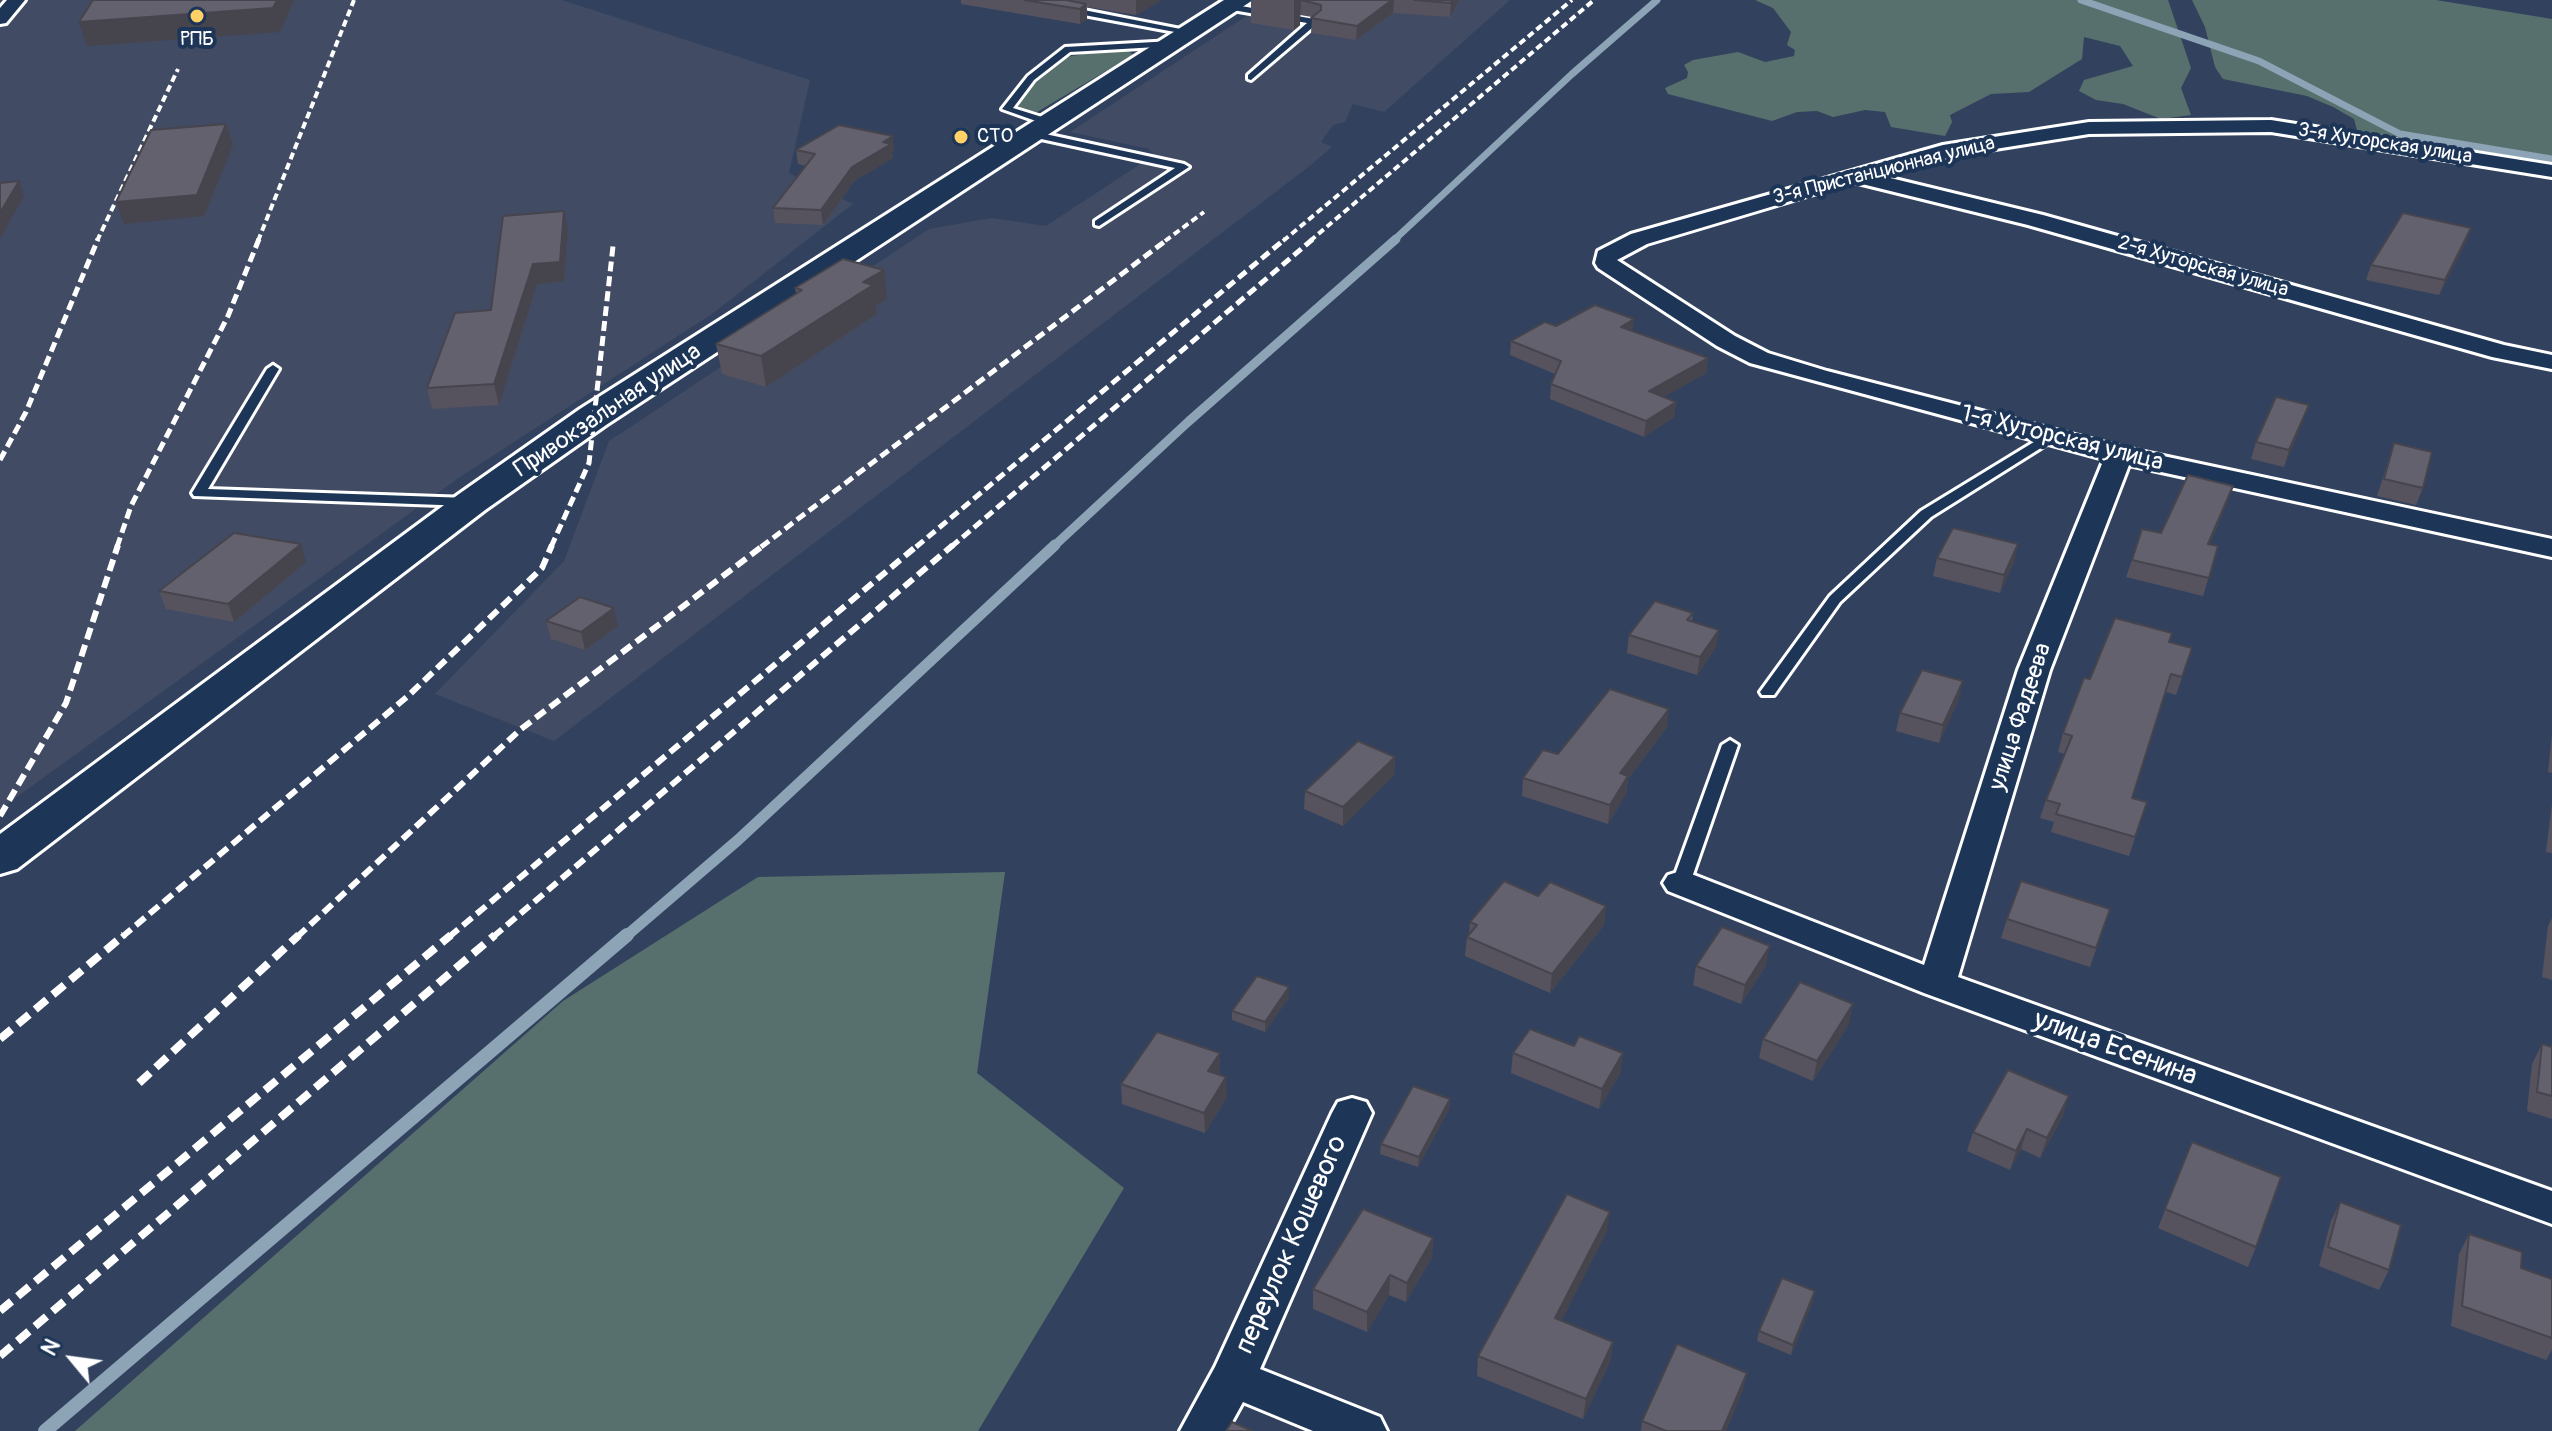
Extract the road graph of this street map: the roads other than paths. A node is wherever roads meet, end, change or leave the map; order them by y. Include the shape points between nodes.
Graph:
1 (16, 0) edge
2 (1053, 0) edge
3 (1235, 3) edge
4 (0, 19) edge
5 (1175, 31) junction
6 (1251, 77) dead end
7 (2217, 125) joint
8 (1045, 129) junction
9 (2552, 171) edge
10 (1852, 176) junction
11 (1099, 223) dead end
12 (1606, 256) joint
13 (2552, 362) edge
14 (273, 369) dead end
15 (2047, 438) junction
16 (2119, 455) junction
17 (472, 502) junction
18 (2552, 548) edge
19 (1768, 692) dead end
20 (1730, 745) dead end
21 (0, 858) edge
22 (1681, 883) joint
23 (1937, 984) junction
24 (1352, 1113) dead end
25 (2552, 1208) edge
26 (1233, 1378) junction
27 (1203, 1431) edge
28 (1364, 1431) edge

1 - 4 street
2 - 5 lane via 1044,5
3 - 5 street, Привокзальная улица
3 - 6 lane via 1314,22
5 - 8 street, Привокзальная улица
5 - 8 lane via 1068,49 1031,78 1007,109
7 - 9 street, 3-я Хуторская улица via 2271,126
7 - 10 street, 3-я Пристанционная улица via 2089,128 1943,151
8 - 11 lane via 1184,167
8 - 17 street, Привокзальная улица via 593,417
10 - 12 street, 3-я Пристанционная улица via 1687,223
10 - 13 street, 2-я Хуторская улица via 2035,220
12 - 15 street, 1-я Хуторская улица via 1614,270 1759,358
14 - 17 lane via 199,493
15 - 16 street, 1-я Хуторская улица
15 - 19 lane via 1926,514 1835,599
16 - 18 street, 1-я Хуторская улица
16 - 23 street, улица Фадеева via 2034,670
17 - 21 street, Привокзальная улица
20 - 22 lane
22 - 23 street, улица Есенина
23 - 25 street, улица Есенина
24 - 26 street, переулок Кошевого
26 - 27 street, переулок Кошевого
26 - 28 street

